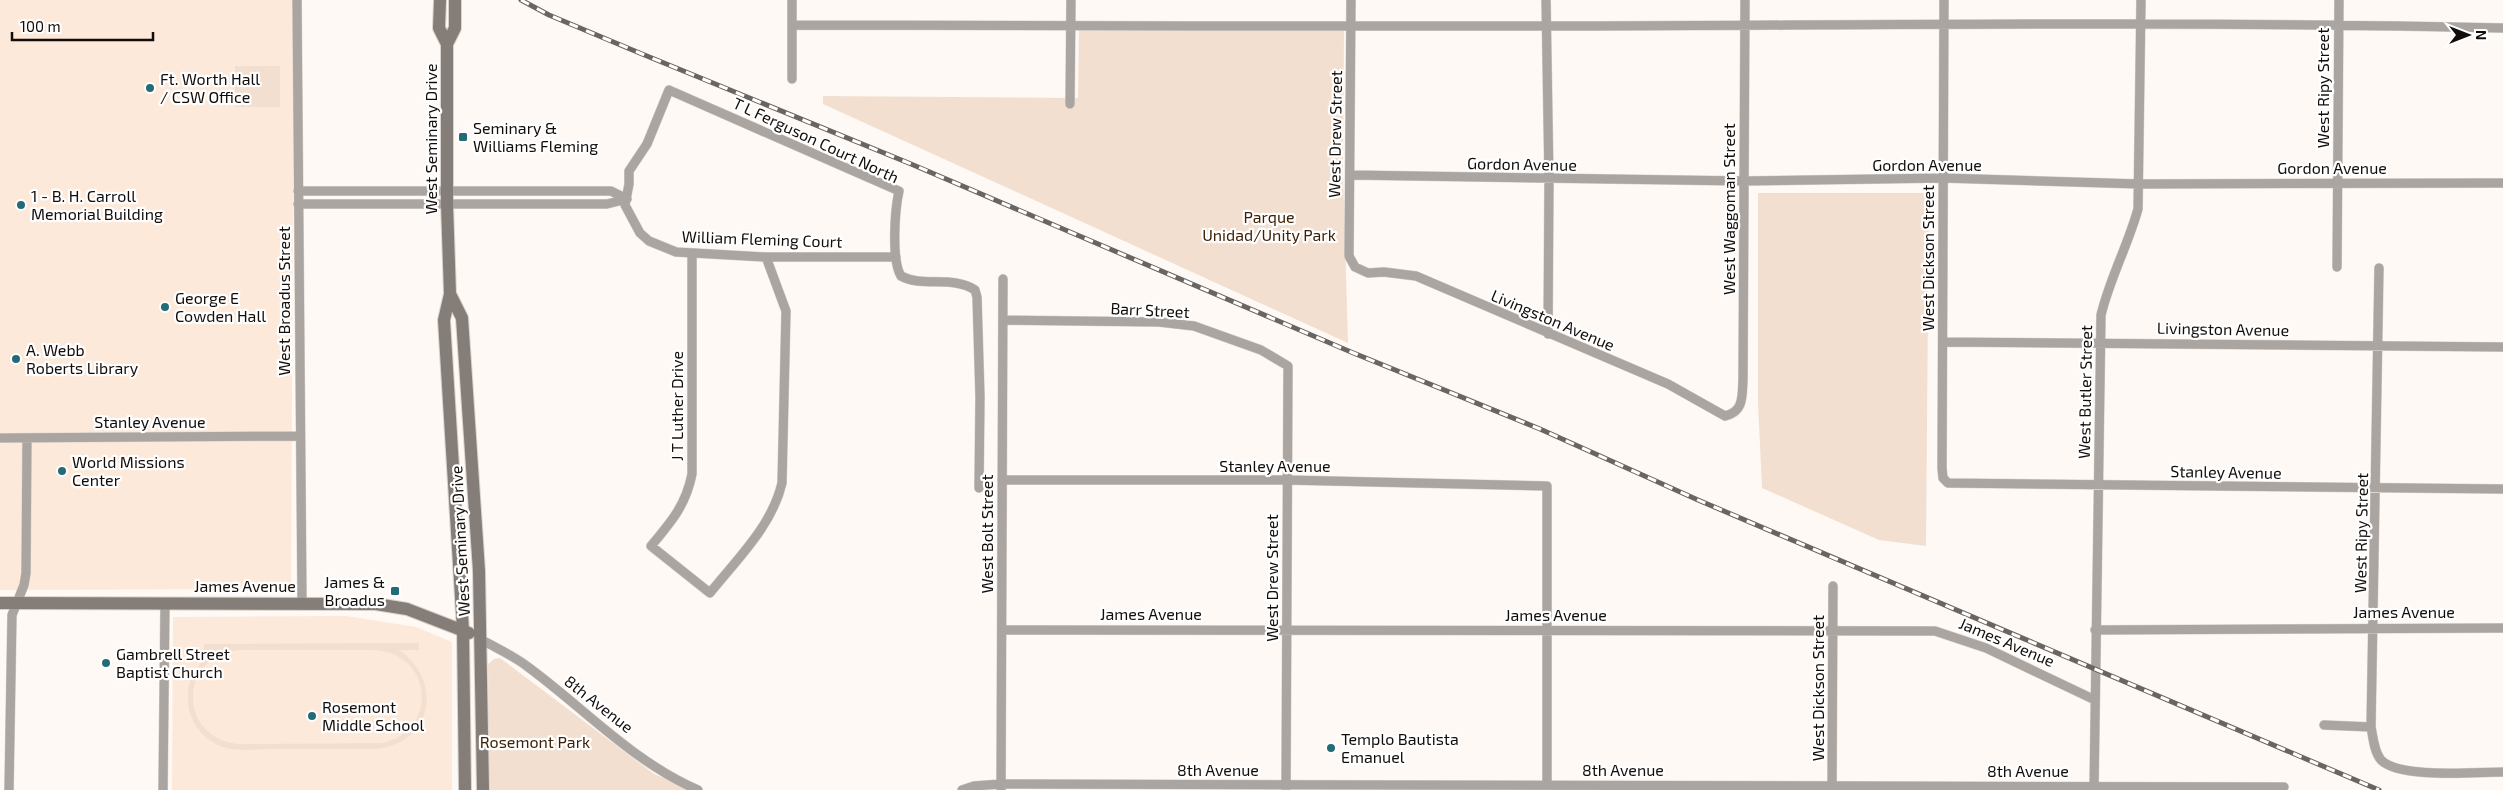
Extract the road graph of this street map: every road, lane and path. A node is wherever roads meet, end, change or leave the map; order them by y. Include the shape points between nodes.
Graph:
1 (297, 0) edge
2 (440, 0) edge
3 (455, 0) edge
4 (792, 0) edge
5 (1071, 0) edge
6 (1351, 0) edge
7 (1546, 0) edge
8 (1745, 0) edge
9 (1944, 0) edge
10 (2141, 0) edge
11 (2339, 0) edge
12 (1944, 23) junction
13 (2140, 24) junction
14 (2339, 24) junction
15 (792, 25) junction
16 (1071, 25) junction
17 (1351, 26) junction
18 (1546, 26) junction
19 (1745, 26) junction
20 (2503, 28) edge
21 (448, 44) junction
22 (792, 79) dead end
23 (1070, 104) dead end
24 (1351, 174) junction
25 (1943, 178) junction
26 (1549, 180) junction
27 (1744, 181) junction
28 (2338, 183) junction
29 (2503, 183) edge
30 (2139, 184) junction
31 (447, 190) junction
32 (513, 191) junction
33 (298, 192) junction
34 (627, 199) junction
35 (298, 204) junction
36 (447, 204) junction
37 (513, 204) junction
38 (692, 253) junction
39 (766, 257) junction
40 (896, 257) junction
41 (1355, 267) joint
42 (2337, 267) dead end
43 (2380, 268) dead end
44 (1003, 279) dead end
45 (450, 294) junction
46 (1003, 320) junction
47 (1548, 334) junction
48 (1942, 342) junction
49 (2099, 343) junction
50 (2378, 346) junction
51 (2503, 347) edge
52 (1288, 366) joint
53 (1733, 414) joint
54 (300, 436) junction
55 (0, 438) edge
56 (26, 438) junction
57 (1002, 480) junction
58 (1287, 480) junction
59 (1948, 483) joint
60 (2100, 486) junction
61 (979, 488) dead end
62 (2376, 488) junction
63 (2503, 489) edge
64 (1833, 586) dead end
65 (302, 602) junction
66 (0, 603) edge
67 (17, 603) junction
68 (165, 603) junction
69 (2374, 628) junction
70 (2503, 628) edge
71 (463, 630) junction
72 (1002, 630) junction
73 (1833, 630) junction
74 (2096, 630) junction
75 (1286, 631) junction
76 (1547, 631) junction
77 (482, 640) junction
78 (2095, 700) junction
79 (2324, 725) dead end
80 (2371, 727) junction
81 (2503, 772) edge
82 (1001, 787) edge
83 (1286, 787) edge
84 (2284, 787) dead end
85 (1548, 788) edge
86 (1832, 788) edge
87 (2094, 788) edge
88 (10, 790) edge
89 (163, 790) edge
90 (465, 790) edge
91 (483, 790) edge
92 (698, 790) edge
93 (962, 790) edge

1 - 33 street, West Broadus Street
2 - 21 main road, West Seminary Drive via 440,28
3 - 21 main road, West Seminary Drive via 455,28
4 - 15 street
5 - 16 street
6 - 17 street, West Drew Street
7 - 18 street
8 - 19 street, West Waggoman Street
9 - 12 street, West Dickson Street
10 - 13 street, West Butler Street
11 - 14 street, West Ripy Street
12 - 13 street
12 - 19 street
12 - 25 street, West Dickson Street
13 - 14 street
13 - 30 street, West Butler Street
14 - 20 street
14 - 28 street, West Ripy Street
15 - 16 street
15 - 22 street
16 - 17 street
16 - 23 street
17 - 18 street
17 - 24 street, West Drew Street
18 - 19 street
18 - 26 street
19 - 27 street, West Waggoman Street
21 - 31 main road, West Seminary Drive
24 - 26 street, Gordon Avenue
24 - 41 street, West Drew Street via 1348,242 1349,256
25 - 27 street, Gordon Avenue
25 - 30 street, Gordon Avenue
25 - 48 street, West Dickson Street
26 - 27 street, Gordon Avenue
26 - 47 street
27 - 53 street, West Waggoman Street via 1743,380 1741,406
28 - 29 street, Gordon Avenue
28 - 30 street, Gordon Avenue
28 - 42 street, West Ripy Street
30 - 49 street, West Butler Street via 2138,209 2132,233 2106,294
31 - 32 street
31 - 33 street
31 - 36 main road, West Seminary Drive
32 - 34 street via 611,192
32 - 37 street
33 - 35 street, West Broadus Street
34 - 37 street via 607,204
34 - 38 street, William Fleming Court via 625,205 632,220 649,241 676,252
34 - 40 street, T L Ferguson Court North via 629,171 647,144 669,90 899,191
35 - 36 street
35 - 54 street, West Broadus Street
36 - 37 street
36 - 45 main road, West Seminary Drive
38 - 39 street, William Fleming Court
38 - 39 street, J T Luther Drive via 692,474 681,509 651,546 710,593 769,517 782,483 786,311
39 - 40 street, William Fleming Court
40 - 61 street, T L Ferguson Court North via 898,271 908,280 959,282 975,290 980,378
41 - 47 street, Livingston Avenue via 1368,273 1416,276
43 - 50 street, West Ripy Street
44 - 46 street, West Bolt Street
45 - 71 main road, West Seminary Drive via 444,320
45 - 77 main road, West Seminary Drive via 462,318
46 - 52 street, Barr Street via 1159,322 1194,326 1260,350
46 - 57 street, West Bolt Street
47 - 53 street, Livingston Avenue via 1676,388 1725,416
48 - 49 street, Livingston Avenue
48 - 59 street, West Dickson Street via 1942,468 1943,478
49 - 50 street, Livingston Avenue
49 - 60 street, West Butler Street
50 - 51 street, Livingston Avenue
50 - 62 street, West Ripy Street
52 - 58 street, West Drew Street
54 - 56 street, Stanley Avenue
54 - 65 street, West Broadus Street
55 - 56 street, Stanley Avenue
56 - 67 street via 26,574
57 - 58 street, Stanley Avenue
57 - 72 street, West Bolt Street
58 - 75 street, West Drew Street
58 - 76 street, Stanley Avenue via 1547,486
59 - 60 street, Stanley Avenue
60 - 62 street, Stanley Avenue
60 - 74 street, West Butler Street
62 - 63 street, Stanley Avenue
62 - 69 street, West Ripy Street
64 - 73 street, West Dickson Street
65 - 68 main road, James Avenue
65 - 71 main road, James Avenue via 376,604 399,608
66 - 67 main road, James Avenue
67 - 68 main road, James Avenue
67 - 88 street via 12,615 10,643
68 - 89 street
69 - 70 street, James Avenue
69 - 74 street, James Avenue
69 - 80 street, West Ripy Street
71 - 77 main road, James Avenue
71 - 90 main road, West Seminary Drive
72 - 75 street, James Avenue
72 - 82 street, West Bolt Street
73 - 76 street, James Avenue
73 - 78 street, James Avenue via 1935,632 1959,637
73 - 86 street, West Dickson Street
74 - 78 street, West Butler Street
75 - 76 street, James Avenue
75 - 83 street, West Drew Street
76 - 85 street
77 - 91 main road, West Seminary Drive
77 - 92 street, 8th Avenue via 528,667 651,764
78 - 87 street, West Butler Street
79 - 80 street
80 - 81 street, West Ripy Street via 2380,758 2392,768 2413,772
82 - 83 street, 8th Avenue
82 - 93 street, 8th Avenue via 974,786
83 - 85 street, 8th Avenue
84 - 87 street, 8th Avenue
85 - 86 street, 8th Avenue
86 - 87 street, 8th Avenue

